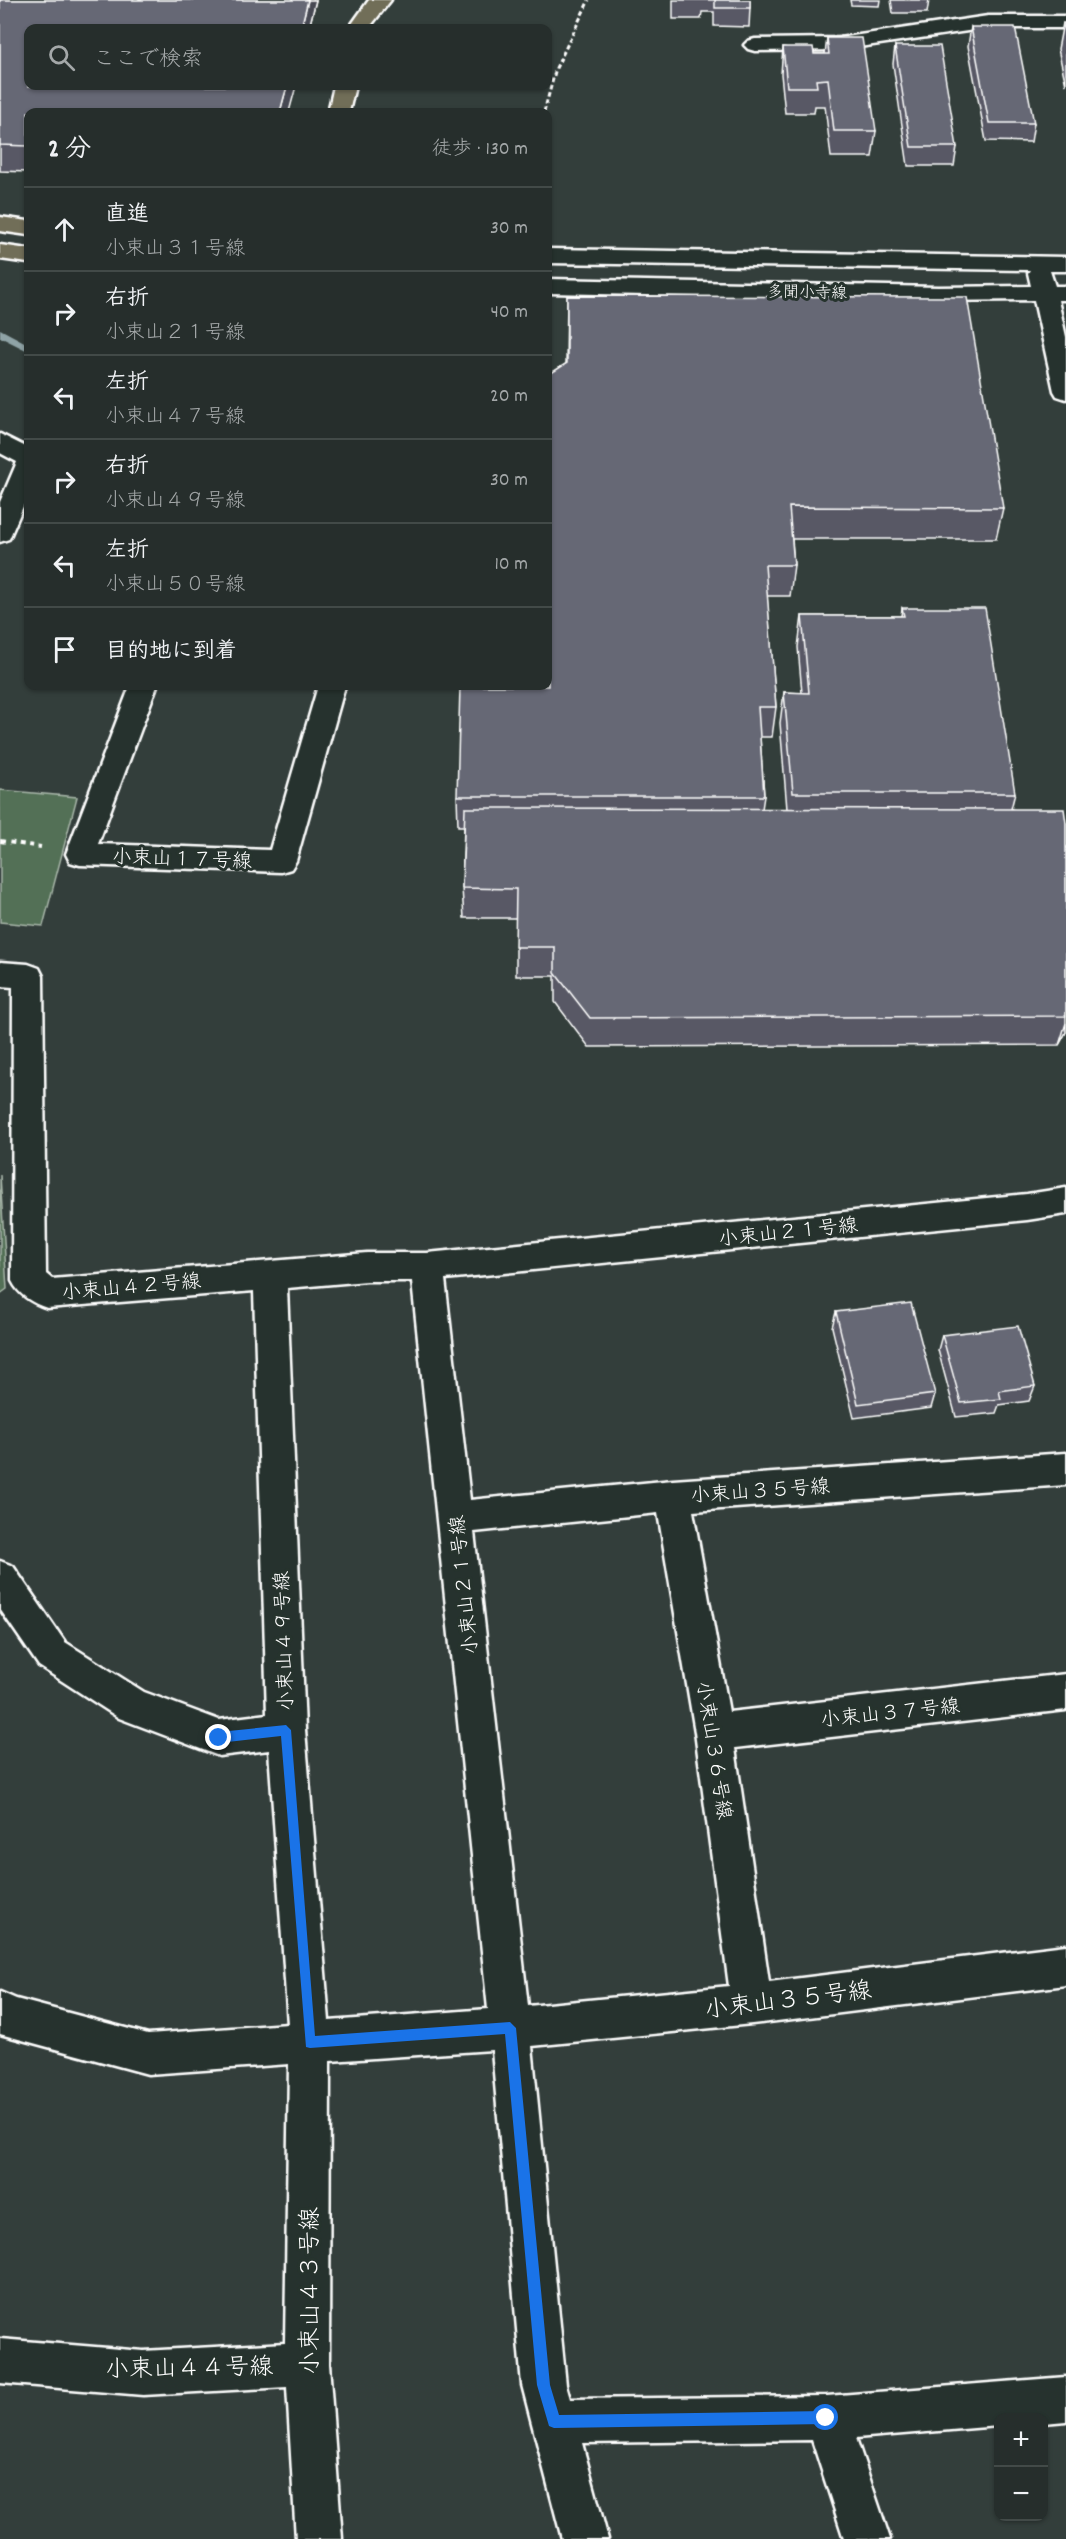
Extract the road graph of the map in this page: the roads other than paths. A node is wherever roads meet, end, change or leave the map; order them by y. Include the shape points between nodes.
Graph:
1 (381, 0) edge
2 (1066, 22) edge
3 (362, 24) edge
4 (755, 45) dead end
5 (343, 90) edge
6 (340, 108) edge
7 (0, 224) edge
8 (24, 227) edge
9 (0, 252) edge
10 (24, 255) edge
11 (552, 256) edge
12 (1039, 264) junction
13 (1066, 264) edge
14 (552, 286) edge
15 (1054, 294) edge
16 (1066, 391) edge
17 (0, 442) edge
18 (24, 456) edge
19 (24, 475) edge
20 (0, 533) edge
21 (142, 690) edge
22 (331, 690) edge
23 (0, 975) edge
24 (1066, 1201) edge
25 (426, 1267) junction
26 (270, 1275) junction
27 (1066, 1469) edge
28 (673, 1496) junction
29 (455, 1518) junction
30 (0, 1578) edge
31 (1066, 1692) edge
32 (286, 1730) junction
33 (714, 1732) junction
34 (1066, 1965) edge
35 (752, 2004) junction
36 (0, 2012) edge
37 (510, 2028) junction
38 (310, 2042) junction
39 (0, 2361) edge
40 (307, 2364) junction
41 (1066, 2399) edge
42 (826, 2418) junction
43 (554, 2421) junction
44 (319, 2539) edge
45 (585, 2539) edge
46 (867, 2539) edge

1 - 3 main road
2 - 4 street via 988,22 839,44
5 - 6 main road
7 - 8 main road
9 - 10 main road
11 - 12 street, 多聞小寺線
12 - 13 street, 多聞小寺線
12 - 15 street
14 - 15 street, 多聞小寺線
15 - 16 street
17 - 18 street
19 - 20 street
21 - 22 street, 小束山１７号線 via 80,854 281,861
23 - 26 street, 小束山４２号線 via 28,976 29,1281 47,1294
24 - 25 street, 小束山２１号線
25 - 26 street, 小束山４２号線 via 367,1267
25 - 29 street, 小束山２１号線
26 - 32 street, 小束山４９号線
27 - 28 street, 小束山３５号線
28 - 29 street, 小束山３５号線
28 - 33 street, 小束山３６号線
29 - 37 street, 小束山２１号線
30 - 32 street via 52,1654 132,1705 219,1738
31 - 33 street, 小束山３７号線
32 - 38 street, 小束山４９号線
33 - 35 street, 小束山３６号線
34 - 35 street, 小束山３５号線
35 - 37 street, 小束山３５号線
36 - 38 street, 小束山３５号線 via 148,2054
37 - 38 street, 小束山３５号線
37 - 43 street, 小束山２１号線 via 544,2385
38 - 40 street, 小束山４３号線
39 - 40 street, 小束山４４号線 via 143,2373
40 - 44 street, 小束山４３号線
41 - 42 street
42 - 43 street
42 - 46 street
43 - 45 street, 小束山２１号線

